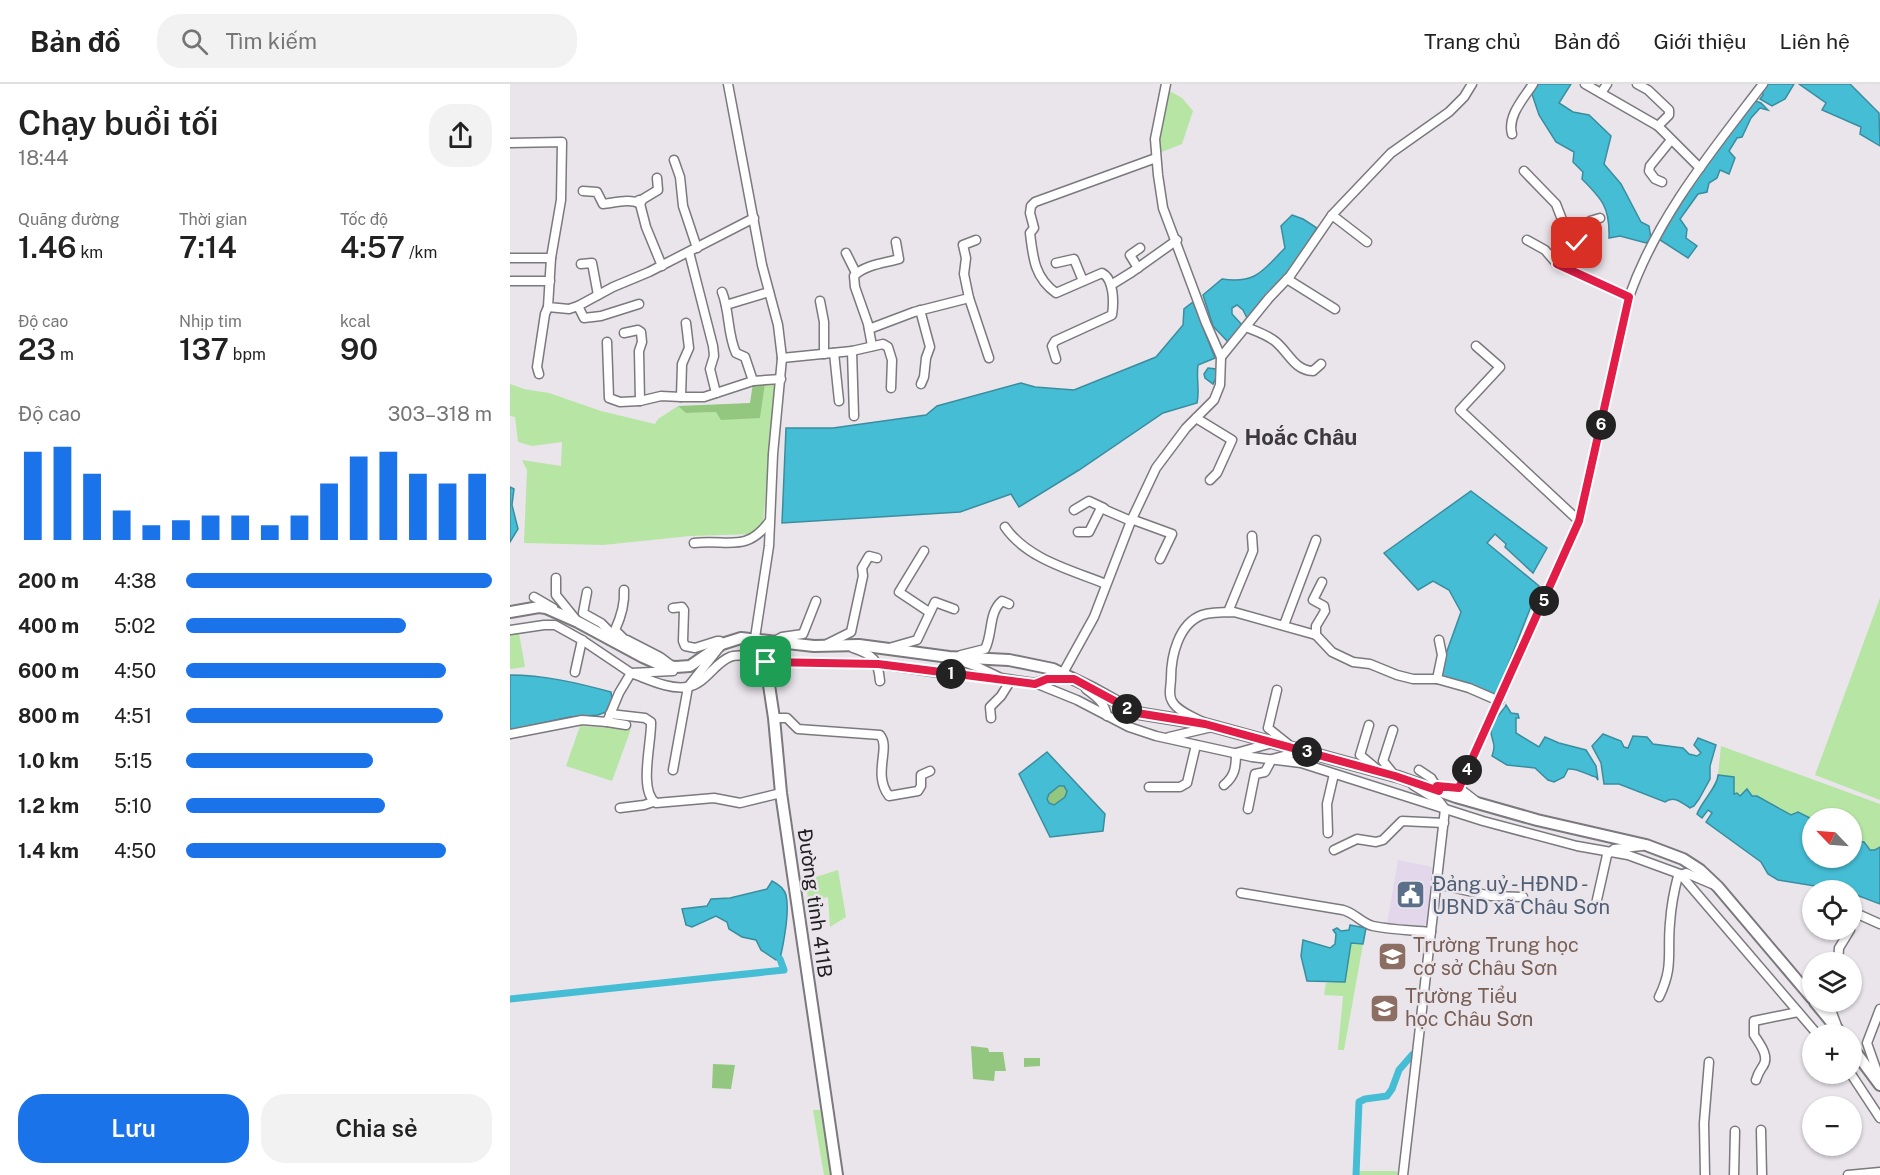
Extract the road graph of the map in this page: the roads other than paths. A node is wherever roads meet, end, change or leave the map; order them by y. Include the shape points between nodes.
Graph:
1 (728, 84) edge
2 (1166, 84) edge
3 (1472, 84) edge
4 (1533, 84) edge
5 (1585, 84) edge
6 (1607, 84) edge
7 (1637, 84) edge
8 (1763, 84) edge
9 (1601, 93) junction
10 (1658, 126) junction
11 (1512, 134) dead end
12 (1671, 140) junction
13 (510, 143) edge
14 (1156, 158) junction
15 (674, 160) dead end
16 (1700, 168) junction
17 (1524, 171) dead end
18 (657, 178) dead end
19 (1662, 182) dead end
20 (583, 191) dead end
21 (639, 202) junction
22 (1332, 215) junction
23 (1600, 218) dead end
24 (754, 219) junction
25 (976, 240) dead end
26 (1177, 240) junction
27 (1527, 240) dead end
28 (897, 242) dead end
29 (1367, 242) dead end
30 (1572, 243) junction
31 (1140, 248) dead end
32 (693, 250) junction
33 (846, 254) dead end
34 (510, 258) edge
35 (551, 258) junction
36 (1056, 262) dead end
37 (581, 264) dead end
38 (1557, 264) junction
39 (662, 266) junction
40 (1138, 268) junction
41 (856, 273) junction
42 (1287, 279) junction
43 (511, 281) edge
44 (550, 281) junction
45 (1083, 281) junction
46 (1111, 285) junction
47 (722, 292) dead end
48 (769, 292) junction
49 (598, 295) junction
50 (1629, 297) junction
51 (969, 298) junction
52 (820, 301) dead end
53 (639, 304) dead end
54 (726, 304) junction
55 (578, 306) junction
56 (548, 307) junction
57 (1335, 309) dead end
58 (920, 310) junction
59 (686, 323) dead end
60 (1246, 327) junction
61 (869, 329) junction
62 (624, 333) dead end
63 (606, 342) dead end
64 (872, 345) junction
65 (1476, 346) dead end
66 (852, 351) junction
67 (834, 353) junction
68 (824, 354) junction
69 (1221, 357) junction
70 (782, 358) junction
71 (989, 358) dead end
72 (1056, 359) dead end
73 (1320, 364) dead end
74 (539, 374) dead end
75 (781, 379) junction
76 (753, 381) junction
77 (921, 384) dead end
78 (891, 388) dead end
79 (716, 393) junction
80 (681, 397) junction
81 (640, 401) junction
82 (839, 401) dead end
83 (854, 416) dead end
84 (1196, 418) junction
85 (1210, 480) dead end
86 (1104, 508) junction
87 (1074, 510) dead end
88 (770, 520) junction
89 (1131, 520) junction
90 (1579, 521) junction
91 (1005, 527) dead end
92 (1078, 532) dead end
93 (1252, 536) dead end
94 (1316, 540) dead end
95 (694, 543) dead end
96 (924, 551) dead end
97 (877, 558) dead end
98 (1160, 559) dead end
99 (556, 578) dead end
100 (1322, 582) dead end
101 (1106, 584) junction
102 (624, 590) dead end
103 (587, 592) dead end
104 (546, 596) dead end
105 (534, 597) dead end
106 (816, 601) dead end
107 (1009, 604) dead end
108 (673, 608) dead end
109 (575, 609) dead end
110 (954, 609) dead end
111 (510, 612) edge
112 (929, 612) junction
113 (1228, 612) junction
114 (561, 614) junction
115 (578, 622) junction
116 (1284, 625) junction
117 (590, 628) junction
118 (510, 630) edge
119 (1316, 635) junction
120 (755, 638) junction
121 (582, 640) junction
122 (1439, 640) dead end
123 (622, 642) junction
124 (773, 642) junction
125 (722, 644) junction
126 (844, 645) junction
127 (824, 646) junction
128 (886, 649) junction
129 (754, 657) dead end
130 (949, 657) junction
131 (766, 662) junction
132 (878, 664) junction
133 (672, 667) junction
134 (685, 667) junction
135 (575, 672) dead end
136 (631, 673) junction
137 (1063, 673) junction
138 (1001, 678) junction
139 (1437, 679) junction
140 (1011, 680) junction
141 (880, 681) dead end
142 (1077, 681) junction
143 (1035, 684) junction
144 (687, 687) junction
145 (1276, 690) dead end
146 (1499, 700) junction
147 (1107, 716) junction
148 (608, 718) junction
149 (774, 718) junction
150 (990, 718) dead end
151 (1209, 725) junction
152 (1369, 725) dead end
153 (626, 726) dead end
154 (1393, 730) dead end
155 (510, 734) edge
156 (1166, 738) junction
157 (1272, 743) junction
158 (1196, 744) junction
159 (1299, 750) junction
160 (1236, 753) junction
161 (1272, 759) junction
162 (673, 770) dead end
163 (1419, 770) dead end
164 (930, 771) dead end
165 (1380, 772) junction
166 (1334, 774) junction
167 (1397, 777) junction
168 (1224, 785) dead end
169 (1149, 787) dead end
170 (1459, 788) junction
171 (1438, 789) junction
172 (781, 793) junction
173 (653, 802) junction
174 (1478, 803) junction
175 (620, 808) dead end
176 (1248, 809) dead end
177 (1445, 809) junction
178 (1444, 823) junction
179 (1328, 833) dead end
180 (1646, 845) junction
181 (1334, 850) dead end
182 (1610, 852) junction
183 (1680, 874) junction
184 (1437, 884) junction
185 (1718, 887) junction
186 (1241, 893) dead end
187 (1523, 897) dead end
188 (1596, 904) dead end
189 (1862, 915) edge
190 (1880, 924) edge
191 (1431, 932) junction
192 (1802, 986) edge
193 (1659, 997) dead end
194 (1880, 1009) edge
195 (1798, 1012) junction
196 (1823, 1012) edge
197 (1808, 1024) edge
198 (1833, 1024) edge
199 (1862, 1060) edge
200 (1709, 1062) dead end
201 (1756, 1080) dead end
202 (1880, 1083) edge
203 (1858, 1084) edge
204 (1880, 1118) edge
205 (1761, 1130) dead end
206 (1735, 1131) dead end
207 (1877, 1173) edge
208 (837, 1175) edge
209 (1403, 1175) edge
210 (1705, 1175) edge
211 (1734, 1175) edge
212 (1762, 1175) edge
213 (1848, 1175) edge

1 - 24 street
2 - 14 street via 1155,139
3 - 22 street via 1449,112 1390,153
4 - 11 street via 1512,117
5 - 9 street
6 - 9 street
7 - 10 street via 1670,110
8 - 16 street
9 - 10 street
10 - 12 street
12 - 16 street
12 - 19 street via 1650,166 1649,171
13 - 35 street via 562,142 561,200
14 - 26 street via 1163,208
14 - 45 street via 1031,206 1032,245 1041,279 1054,293
15 - 32 street
16 - 50 street via 1652,241
17 - 30 street via 1556,204
18 - 21 street via 658,190
20 - 21 street via 597,192 603,204
21 - 39 street
22 - 29 street
22 - 42 street
23 - 30 street via 1590,221 1586,235
24 - 32 street
24 - 48 street
25 - 51 street via 962,247
26 - 40 street
26 - 69 street
27 - 38 street via 1545,250
28 - 41 street via 899,259
30 - 38 street
31 - 40 street via 1130,255
32 - 39 street
32 - 79 street via 713,346 710,369
33 - 41 street
34 - 35 street
35 - 44 street
36 - 45 street via 1074,259
37 - 49 street via 592,263
38 - 50 street
39 - 49 street
40 - 46 street
41 - 61 street via 853,280
42 - 57 street
42 - 60 street
43 - 44 street
44 - 56 street
45 - 46 street via 1103,273
46 - 72 street via 1112,315 1055,341 1052,346
47 - 54 street
48 - 54 street
48 - 70 street
49 - 55 street
50 - 90 street
51 - 58 street
51 - 71 street
52 - 68 street
53 - 55 street via 584,318
54 - 76 street via 732,342 736,353 745,357
55 - 56 street
56 - 74 street
58 - 61 street
58 - 77 street via 930,347
59 - 80 street via 689,348 682,364
60 - 69 street
60 - 73 street via 1271,338 1305,370 1313,371
61 - 64 street
62 - 81 street via 641,332
63 - 81 street via 609,399
64 - 66 street
64 - 78 street via 889,348
65 - 90 street via 1500,367 1460,410
66 - 67 street
66 - 83 street
67 - 68 street
67 - 82 street
68 - 70 street
69 - 84 street via 1220,385 1214,400
70 - 75 street
75 - 76 street
75 - 88 street
76 - 79 street
79 - 80 street via 700,398
80 - 81 street
84 - 85 street via 1233,440
84 - 89 street via 1161,461
86 - 87 street via 1089,501
86 - 89 street
86 - 92 street via 1099,510 1089,532
88 - 95 street via 749,541
88 - 120 street
89 - 98 street via 1172,534
89 - 101 street
90 - 146 street
91 - 101 street via 1026,549
93 - 113 street via 1253,551
94 - 116 street
96 - 112 street via 899,592
97 - 127 street via 869,556 863,565 851,632
99 - 115 street via 556,595
100 - 119 street via 1314,600 1325,611 1316,626
101 - 137 street via 1094,617
102 - 123 street via 625,600 615,630
103 - 123 street via 583,613 601,622
104 - 114 street
105 - 114 street
106 - 124 street via 803,634
107 - 130 street via 998,604 985,649
108 - 125 street via 684,610 685,646 694,648 717,641
109 - 117 street
110 - 112 street via 935,602
111 - 114 main road via 539,607
112 - 128 street via 917,640
113 - 116 street
113 - 151 street via 1203,615 1188,625 1171,660 1174,705
114 - 115 main road
115 - 117 main road
116 - 119 street
117 - 123 main road
118 - 121 street via 552,624
119 - 139 street via 1332,652 1353,662 1413,679
120 - 124 main road
120 - 125 main road
120 - 131 main road, Đường tỉnh 411B via 762,645
121 - 135 street
121 - 136 street
122 - 139 street via 1442,655
123 - 133 main road via 640,656
123 - 133 street via 642,646
124 - 127 main road
125 - 134 main road
125 - 144 street
126 - 127 main road
126 - 128 main road
126 - 132 street via 866,652
128 - 130 main road
129 - 144 street via 727,658 706,677
130 - 137 main road via 1026,662
130 - 138 street
131 - 132 street
131 - 149 main road, Đường tỉnh 411B
132 - 138 street
132 - 141 street
133 - 134 main road
134 - 136 street
136 - 144 street via 666,685
136 - 148 street
137 - 142 main road
138 - 140 street
139 - 146 street
140 - 143 street
140 - 150 street via 990,707
142 - 143 street via 1047,679
142 - 147 street via 1100,700
142 - 151 main road via 1137,713
143 - 147 street
144 - 162 street
145 - 159 street via 1268,728
146 - 170 street
147 - 156 street
148 - 153 street
148 - 155 street
148 - 173 street via 645,718 651,723 647,777
149 - 164 street via 787,718 798,729 880,735 884,744 880,776 889,796 918,791 921,775
149 - 172 main road, Đường tỉnh 411B
151 - 156 street
151 - 157 main road
152 - 165 street via 1360,755
154 - 167 street via 1383,761
156 - 158 street
157 - 159 main road
157 - 160 street
158 - 160 street
158 - 169 street via 1187,783 1180,787
159 - 161 street
159 - 165 main road
160 - 161 street
160 - 168 street via 1235,772
161 - 166 street
161 - 176 street via 1265,772 1254,775
163 - 171 street
165 - 167 main road
166 - 177 street
166 - 179 street via 1326,804
167 - 171 main road
167 - 177 street via 1439,801
170 - 171 street
170 - 174 street
171 - 174 main road
172 - 173 street via 740,803 714,798
172 - 208 main road, Đường tỉnh 411B
173 - 175 street
174 - 180 main road
177 - 178 street
177 - 182 street via 1531,835
178 - 181 street via 1402,821 1383,840 1357,839
178 - 184 street
180 - 182 street
180 - 185 main road via 1683,859
182 - 183 street
182 - 188 street
183 - 185 street
183 - 193 street via 1670,924 1668,976
183 - 195 street
184 - 187 street via 1491,896
184 - 191 street
185 - 192 main road
186 - 191 street via 1343,910 1374,926
189 - 190 street
191 - 209 street
194 - 202 street via 1867,1043
195 - 197 street
195 - 201 street via 1754,1021 1754,1035 1762,1044 1765,1059
196 - 198 main road
199 - 202 main road
200 - 210 street
203 - 204 street
205 - 212 street
206 - 211 street
207 - 213 street

